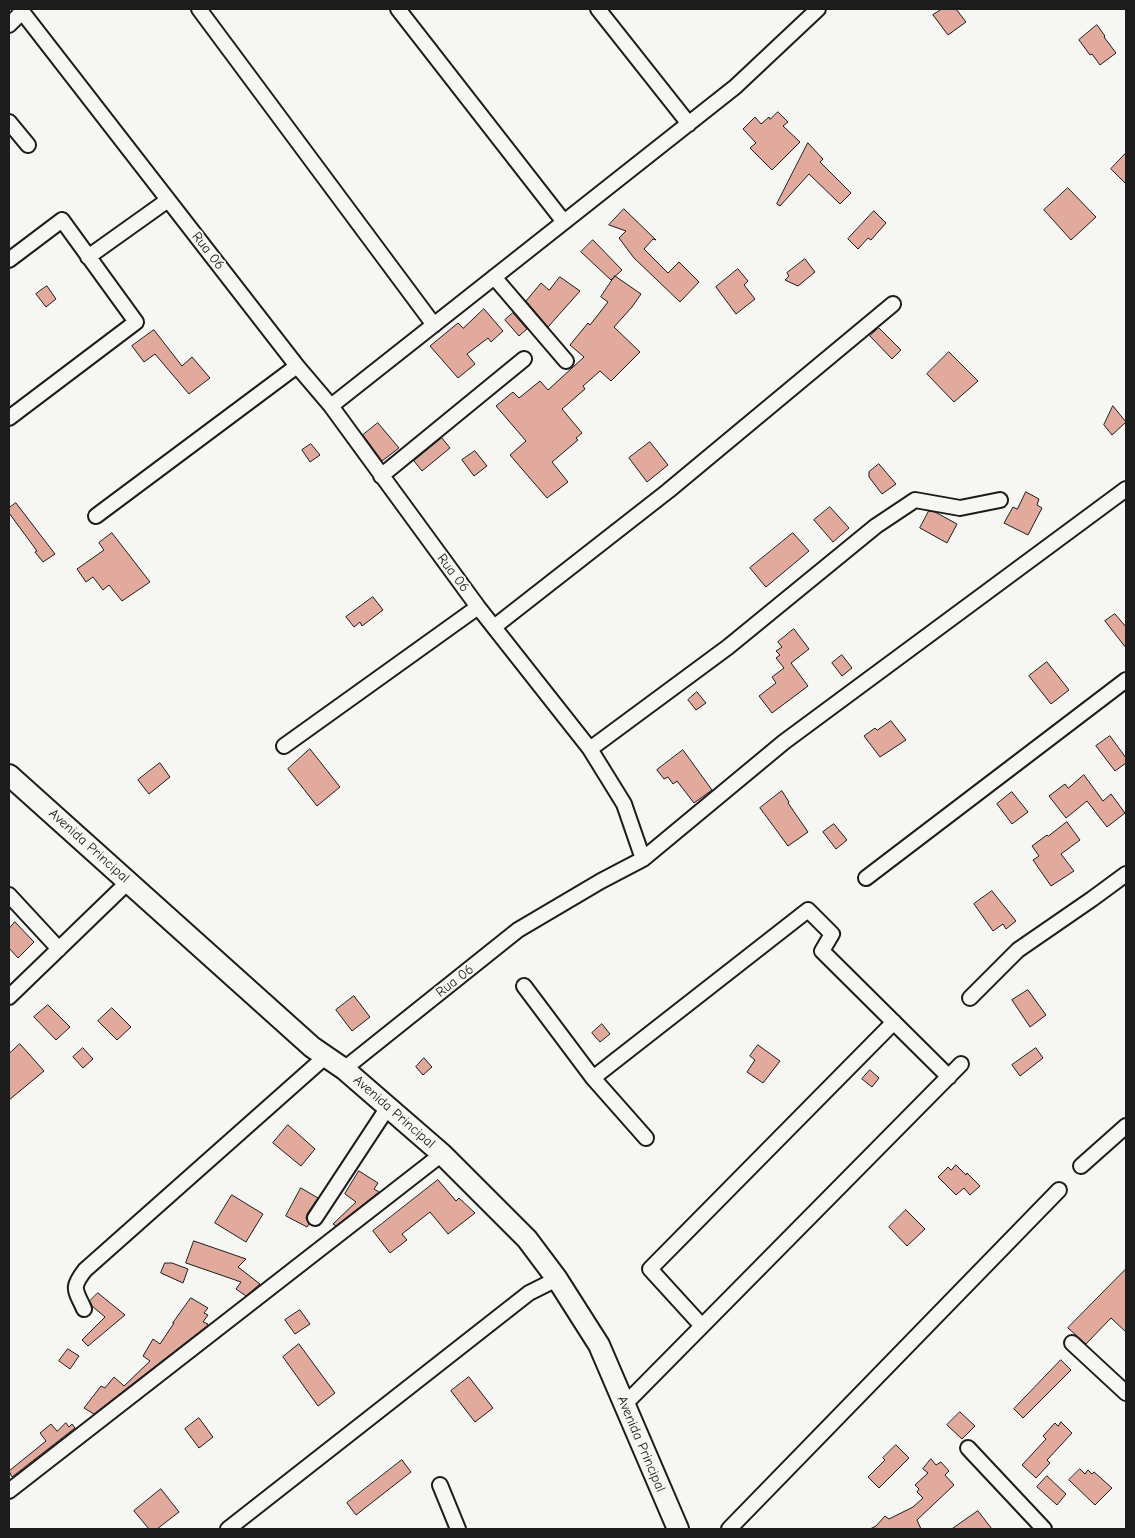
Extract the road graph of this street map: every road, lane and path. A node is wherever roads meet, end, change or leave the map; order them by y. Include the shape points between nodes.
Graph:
1 (199, 9) edge
2 (398, 9) edge
3 (598, 9) edge
4 (818, 9) edge
5 (21, 10) edge
6 (9, 25) edge
7 (9, 122) edge
8 (689, 124) junction
9 (28, 145) dead end
10 (168, 200) junction
11 (564, 222) junction
12 (88, 257) junction
13 (9, 260) edge
14 (494, 277) junction
15 (893, 304) dead end
16 (434, 325) junction
17 (524, 359) dead end
18 (566, 361) dead end
19 (297, 366) junction
20 (331, 406) junction
21 (9, 418) edge
22 (381, 476) junction
23 (1126, 489) edge
24 (1000, 500) dead end
25 (96, 516) dead end
26 (478, 607) junction
27 (494, 627) junction
28 (1126, 680) edge
29 (284, 746) dead end
30 (590, 748) junction
31 (9, 774) edge
32 (642, 859) junction
33 (1126, 874) edge
34 (866, 878) dead end
35 (128, 882) junction
36 (9, 895) edge
37 (59, 949) junction
38 (524, 986) dead end
39 (9, 997) edge
40 (970, 998) dead end
41 (894, 1022) junction
42 (325, 1057) junction
43 (961, 1064) dead end
44 (344, 1069) junction
45 (949, 1077) junction
46 (592, 1078) junction
47 (388, 1107) junction
48 (1126, 1126) edge
49 (646, 1138) dead end
50 (442, 1154) junction
51 (1081, 1166) dead end
52 (1059, 1190) dead end
53 (315, 1218) dead end
54 (557, 1279) junction
55 (84, 1309) dead end
56 (702, 1326) junction
57 (1072, 1343) dead end
58 (1126, 1392) edge
59 (624, 1405) junction
60 (968, 1448) dead end
61 (440, 1485) dead end
62 (9, 1490) edge
63 (228, 1529) edge
64 (458, 1529) edge
65 (678, 1529) edge
66 (729, 1529) edge
67 (1044, 1529) edge

1 - 16 street
2 - 11 street
3 - 8 street
4 - 8 street via 735,87
5 - 6 street
5 - 10 street, Rua 06
7 - 9 street
8 - 11 street
10 - 12 street
10 - 19 street, Rua 06
11 - 14 street
12 - 13 street via 62,220
12 - 21 street via 136,322
14 - 16 street
14 - 18 street
15 - 27 street via 668,491
16 - 20 street
17 - 22 street
19 - 20 street, Rua 06
19 - 25 street
20 - 22 street, Rua 06
22 - 26 street, Rua 06
23 - 32 street via 784,742
24 - 30 street via 960,508 915,500 876,526 728,647
26 - 27 street, Rua 06
26 - 29 street
27 - 30 street, Rua 06
28 - 34 street
30 - 32 street, Rua 06 via 624,804
31 - 35 street, Avenida Principal
32 - 44 street, Rua 06 via 518,930
33 - 40 street via 1018,950
35 - 37 street
35 - 42 street, Avenida Principal
36 - 37 street
37 - 39 street
38 - 46 street
41 - 45 street
41 - 46 street via 822,951 832,934 808,910
41 - 56 street via 650,1269
42 - 44 street, Avenida Principal
42 - 55 street via 85,1270 76,1281 75,1289
43 - 45 street
44 - 47 street, Avenida Principal
45 - 56 street
46 - 49 street
47 - 50 street, Avenida Principal
47 - 53 street
48 - 51 street
50 - 54 street, Avenida Principal via 527,1239
50 - 62 street
52 - 66 street
54 - 59 street, Avenida Principal via 599,1345
54 - 63 street via 529,1293
56 - 59 street
57 - 58 street
59 - 65 street, Avenida Principal
60 - 67 street
61 - 64 street

